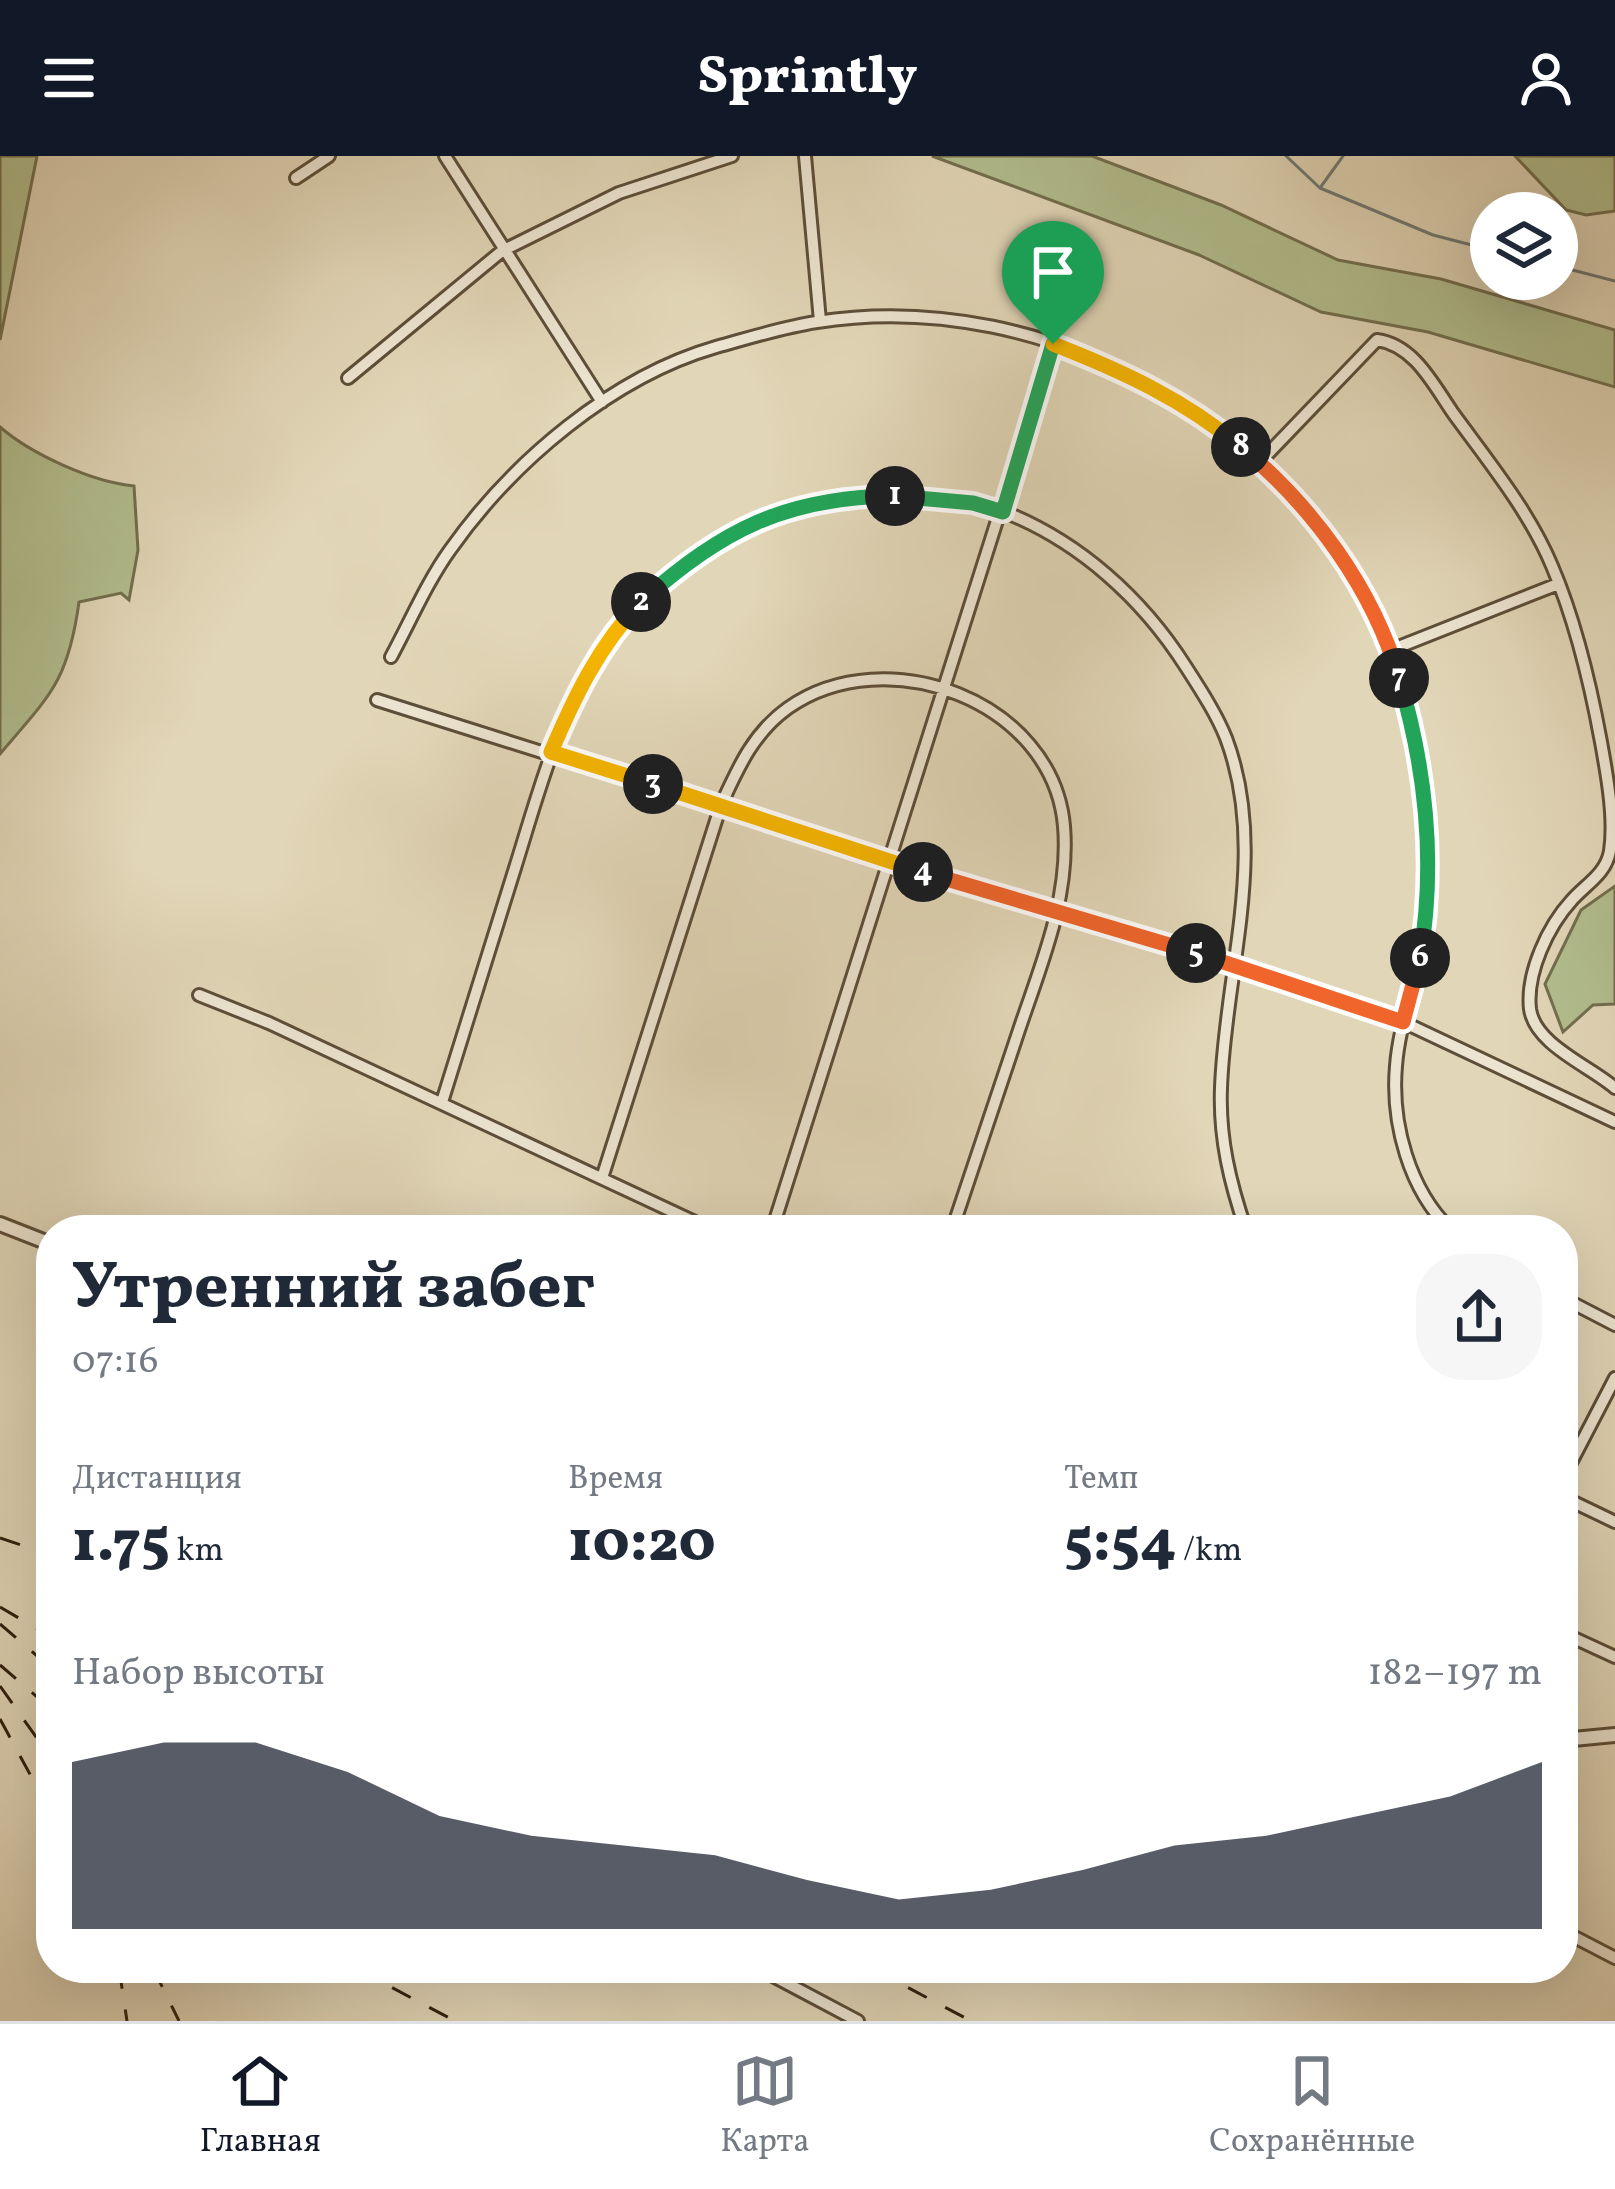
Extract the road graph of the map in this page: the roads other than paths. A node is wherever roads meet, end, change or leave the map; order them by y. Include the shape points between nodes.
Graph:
1 (329, 156) edge
2 (445, 156) edge
3 (732, 156) edge
4 (805, 156) edge
5 (296, 178) dead end
6 (502, 250) junction
7 (820, 321) junction
8 (1053, 344) junction
9 (348, 378) dead end
10 (602, 402) junction
11 (1260, 462) junction
12 (1003, 512) junction
13 (1558, 584) junction
14 (1391, 650) junction
15 (391, 657) dead end
16 (944, 689) junction
17 (377, 700) dead end
18 (551, 752) junction
19 (721, 805) junction
20 (890, 862) junction
21 (1059, 912) junction
22 (1236, 964) junction
23 (199, 995) dead end
24 (1403, 1022) junction
25 (1615, 1088) edge
26 (442, 1102) junction
27 (1615, 1122) edge
28 (602, 1178) junction
29 (680, 1215) edge
30 (777, 1215) edge
31 (957, 1215) edge
32 (1241, 1215) edge
33 (1439, 1215) edge
34 (0, 1225) edge
35 (36, 1238) edge
36 (1578, 1306) edge
37 (1615, 1324) edge
38 (1615, 1378) edge
39 (1578, 1449) edge
40 (1578, 1504) edge
41 (1615, 1522) edge
42 (1578, 1640) edge
43 (1615, 1658) edge
44 (1615, 1735) edge
45 (1578, 1739) edge
46 (1578, 1939) edge
47 (1615, 1958) edge
48 (786, 1983) edge
49 (858, 2021) edge

1 - 5 street
2 - 6 street
3 - 6 street via 619,193
4 - 7 street
6 - 9 street
6 - 10 street
7 - 8 street via 965,323
7 - 10 street via 695,353
8 - 11 street via 1139,378
8 - 12 street
10 - 15 street via 482,506 446,554
11 - 13 street via 1377,340 1396,343 1502,480
11 - 14 street via 1312,516
12 - 16 street
12 - 18 street via 922,496 824,500 766,515 716,541 611,637
12 - 22 street via 1110,576 1156,620 1225,736 1243,795 1247,846
13 - 14 street
13 - 25 street via 1588,672 1611,848 1606,866 1546,939 1530,1009 1546,1038
14 - 24 street via 1415,734 1429,857 1423,939
16 - 19 street via 870,679 788,708 743,757
16 - 20 street
16 - 21 street via 1010,722 1046,767 1064,826
17 - 18 street
18 - 19 street
18 - 26 street
19 - 20 street
19 - 28 street
20 - 21 street
20 - 30 street
21 - 22 street
21 - 31 street
22 - 24 street
22 - 32 street via 1222,1139
23 - 26 street
24 - 27 street
24 - 33 street via 1395,1068 1403,1147 1418,1188
26 - 28 street
28 - 29 street
34 - 35 street
36 - 37 street
38 - 39 street
40 - 41 street
42 - 43 street
44 - 45 street
46 - 47 street
48 - 49 street

